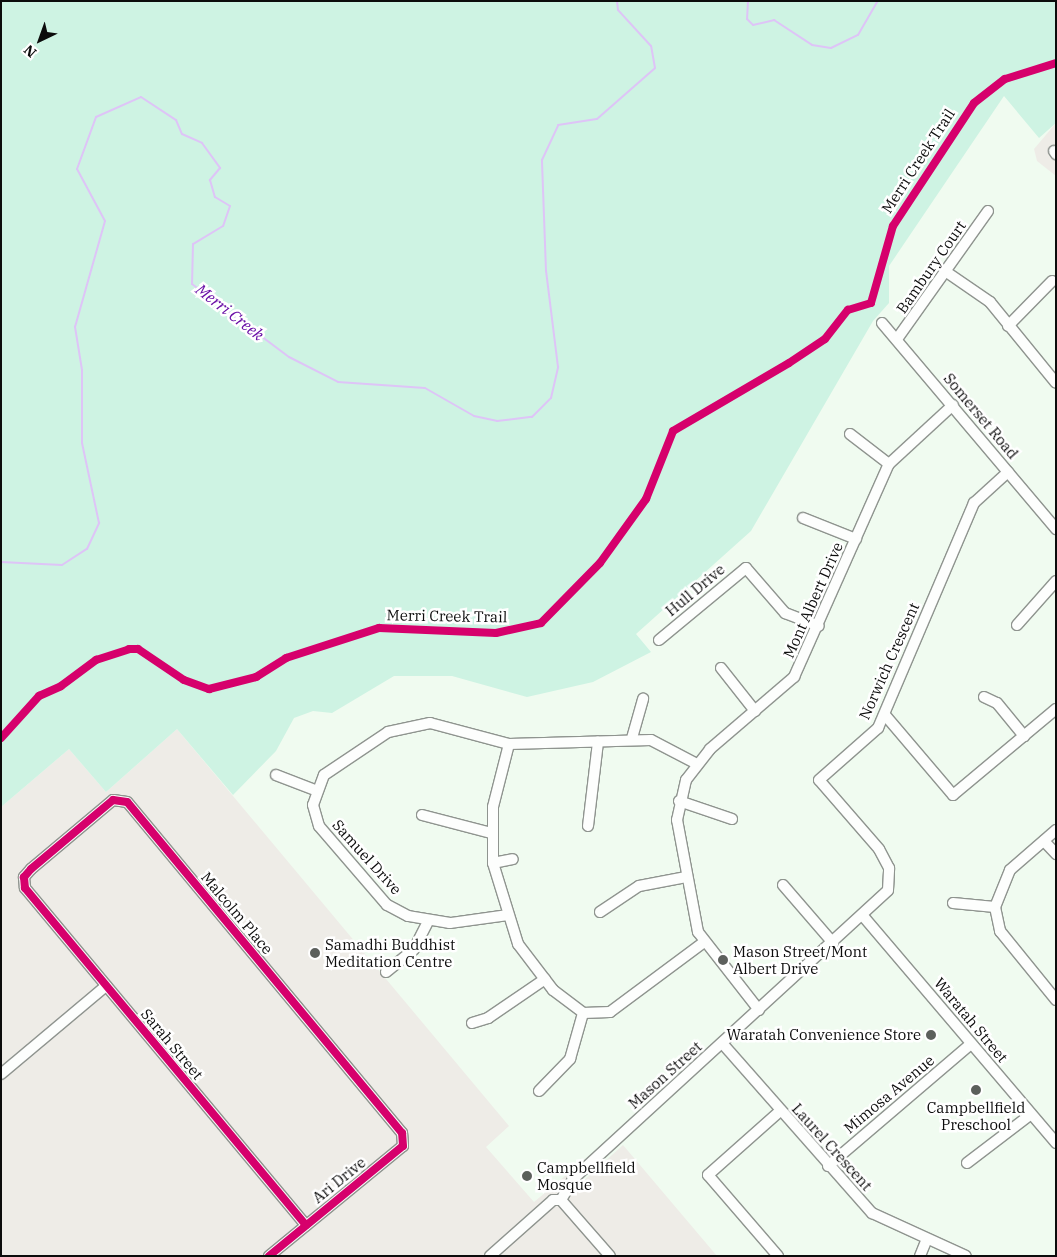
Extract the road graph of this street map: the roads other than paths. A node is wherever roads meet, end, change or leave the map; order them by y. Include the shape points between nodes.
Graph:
1 (988, 211) dead end
2 (945, 271) junction
3 (1052, 281) dead end
4 (882, 323) dead end
5 (1008, 326) junction
6 (896, 339) junction
7 (1056, 383) edge
8 (953, 405) junction
9 (850, 434) dead end
10 (889, 464) junction
11 (1008, 472) junction
12 (803, 518) dead end
13 (1056, 529) edge
14 (856, 539) junction
15 (1056, 581) edge
16 (1017, 625) dead end
17 (819, 626) junction
18 (659, 640) dead end
19 (721, 668) dead end
20 (984, 697) dead end
21 (643, 700) dead end
22 (1056, 709) edge
23 (755, 711) junction
24 (885, 715) junction
25 (1024, 736) junction
26 (632, 738) junction
27 (598, 742) junction
28 (509, 744) junction
29 (696, 763) junction
30 (276, 775) dead end
31 (315, 790) junction
32 (680, 801) junction
33 (422, 815) dead end
34 (732, 819) dead end
35 (588, 826) dead end
36 (1056, 830) edge
37 (491, 832) junction
38 (1044, 841) junction
39 (1056, 854) edge
40 (513, 859) dead end
41 (493, 863) junction
42 (24, 877) joint
43 (686, 877) junction
44 (783, 885) dead end
45 (953, 902) dead end
46 (995, 907) junction
47 (600, 912) dead end
48 (508, 915) junction
49 (864, 916) junction
50 (428, 921) junction
51 (703, 943) junction
52 (833, 943) junction
53 (386, 972) dead end
54 (545, 979) junction
55 (106, 986) junction
56 (1056, 1000) edge
57 (759, 1010) junction
58 (583, 1013) junction
59 (472, 1023) dead end
60 (722, 1043) junction
61 (971, 1044) junction
62 (1, 1074) edge
63 (539, 1091) dead end
64 (780, 1111) junction
65 (1030, 1114) junction
66 (1056, 1143) edge
67 (403, 1146) joint
68 (968, 1163) dead end
69 (828, 1166) junction
70 (561, 1200) junction
71 (306, 1225) junction
72 (927, 1239) junction
73 (269, 1256) edge
74 (490, 1256) edge
75 (610, 1256) edge
76 (778, 1256) edge
77 (920, 1256) edge
78 (966, 1256) edge

1 - 2 street, Bambury Court
2 - 5 street via 984,295
2 - 6 street, Bambury Court
3 - 5 street
4 - 6 street, Somerset Road
5 - 7 street
6 - 8 street, Somerset Road
8 - 10 street, Mont Albert Drive
8 - 11 street, Somerset Road
9 - 10 street
10 - 14 street, Mont Albert Drive
11 - 13 street, Somerset Road
11 - 24 street, Norwich Crescent via 974,503
12 - 14 street
14 - 17 street, Mont Albert Drive
15 - 16 street
17 - 18 street, Hull Drive via 785,613 746,568
17 - 23 street, Mont Albert Drive via 794,677
19 - 23 street
20 - 25 street via 997,703
21 - 26 street
22 - 25 street
23 - 29 street, Mont Albert Drive
24 - 25 street via 953,795
24 - 49 street, Norwich Crescent via 878,728 819,780 879,849 888,868 888,890
26 - 27 street
26 - 29 street via 651,740
27 - 28 street
27 - 35 street
28 - 31 street via 442,725 406,725 388,732 336,766
28 - 37 street
29 - 32 street, Mont Albert Drive
30 - 31 street
31 - 50 street, Samuel Drive via 313,805 319,826 379,897 408,916
32 - 34 street
32 - 43 street, Mont Albert Drive via 677,820
33 - 37 street
36 - 38 street
37 - 41 street
38 - 39 street
38 - 46 street via 1010,870
40 - 41 street
41 - 48 street
42 - 55 street, Sarah Street via 26,888
42 - 67 street, Malcolm Place via 113,800 128,802 402,1133
43 - 47 street via 639,886
43 - 51 street, Mont Albert Drive
44 - 52 street
45 - 46 street
46 - 56 street via 1000,931
48 - 50 street, Samuel Drive via 450,924
48 - 54 street via 518,944
49 - 52 street, Mason Street
49 - 61 street, Waratah Street
50 - 53 street via 414,949
51 - 57 street, Mont Albert Drive
51 - 58 street via 610,1012
52 - 57 street, Mason Street
54 - 58 street
54 - 59 street via 488,1018
55 - 62 street
55 - 71 street, Sarah Street
57 - 60 street, Mason Street
58 - 63 street via 570,1059
60 - 64 street, Laurel Crescent
60 - 70 street, Mason Street via 573,1179
61 - 65 street, Waratah Street
61 - 69 street, Mimosa Avenue
64 - 69 street, Laurel Crescent
64 - 76 street via 708,1175
65 - 66 street, Waratah Street
65 - 68 street
67 - 71 street, Ari Drive
69 - 72 street, Laurel Crescent via 872,1213
70 - 74 street via 553,1200
70 - 75 street
71 - 73 street, Ari Drive
72 - 77 street
72 - 78 street, Laurel Crescent

